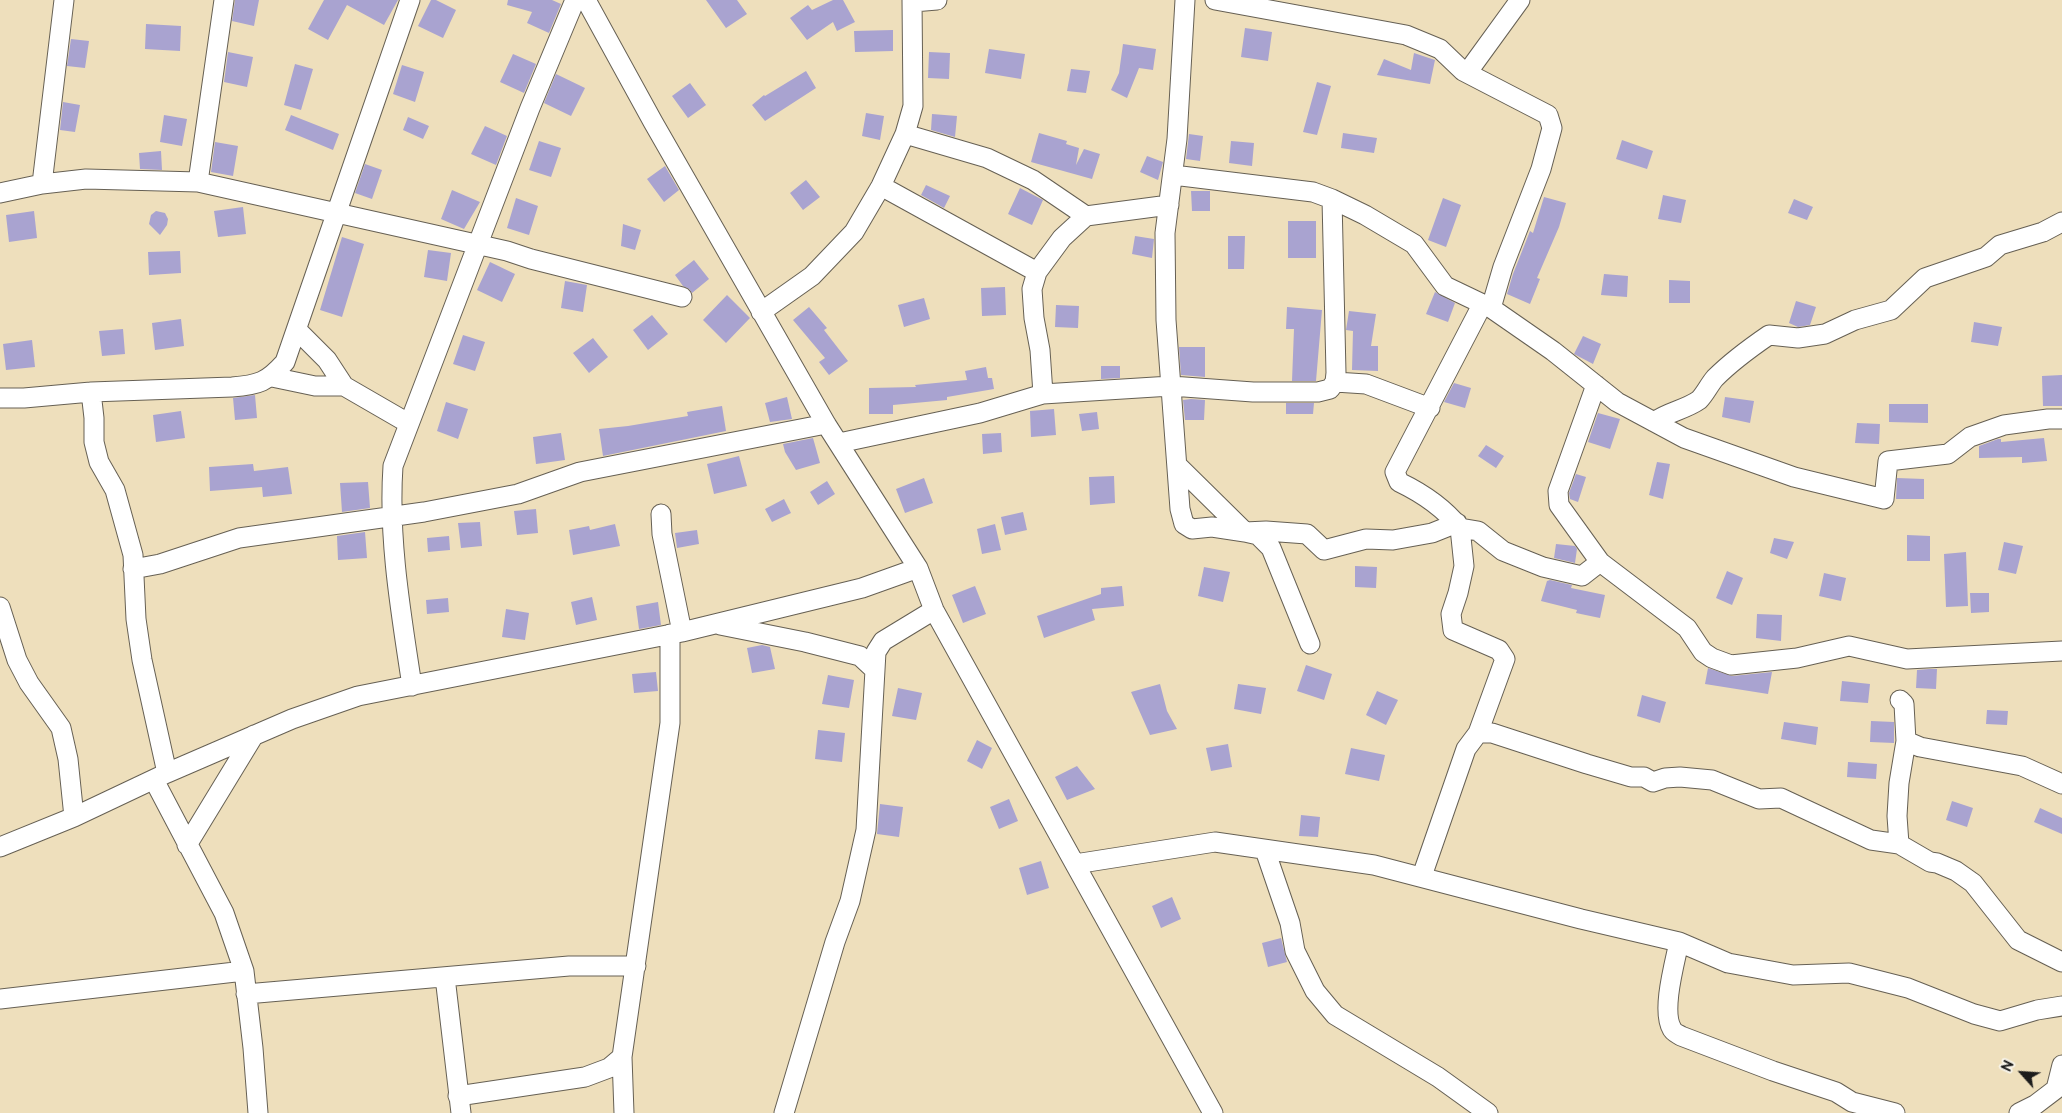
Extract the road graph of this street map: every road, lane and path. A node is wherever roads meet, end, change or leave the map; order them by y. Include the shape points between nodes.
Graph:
1 (64, 0) edge
2 (224, 0) edge
3 (410, 0) edge
4 (575, 0) edge
5 (586, 0) edge
6 (937, 0) edge
7 (1185, 0) edge
8 (1215, 0) edge
9 (1520, 0) edge
10 (913, 1) edge
11 (1467, 73) junction
12 (905, 134) junction
13 (1173, 176) junction
14 (198, 182) junction
15 (42, 184) junction
16 (881, 186) junction
17 (0, 193) edge
18 (1332, 199) junction
19 (1169, 205) junction
20 (337, 212) junction
21 (1086, 216) junction
22 (2062, 222) edge
23 (478, 244) junction
24 (1037, 272) junction
25 (682, 297) dead end
26 (1486, 306) junction
27 (761, 312) junction
28 (296, 330) junction
29 (272, 377) junction
30 (1335, 382) junction
31 (1596, 385) junction
32 (344, 386) junction
33 (1171, 386) junction
34 (91, 392) junction
35 (1043, 394) junction
36 (0, 398) edge
37 (1430, 408) junction
38 (2062, 419) edge
39 (1654, 422) junction
40 (408, 423) junction
41 (826, 424) junction
42 (838, 443) junction
43 (1177, 465) junction
44 (660, 514) dead end
45 (391, 518) junction
46 (1459, 525) junction
47 (1245, 532) junction
48 (1600, 562) junction
49 (918, 568) junction
50 (133, 569) junction
51 (0, 607) edge
52 (934, 610) junction
53 (713, 624) junction
54 (676, 633) junction
55 (1310, 644) dead end
56 (2062, 652) edge
57 (875, 670) junction
58 (412, 686) junction
59 (1900, 700) dead end
60 (1478, 733) junction
61 (254, 735) junction
62 (1906, 741) junction
63 (161, 776) junction
64 (2062, 784) edge
65 (74, 817) junction
66 (1899, 844) junction
67 (187, 845) junction
68 (0, 847) edge
69 (1265, 850) junction
70 (1075, 864) junction
71 (1422, 876) junction
72 (1679, 942) junction
73 (2062, 962) edge
74 (636, 966) junction
75 (244, 972) junction
76 (445, 978) junction
77 (246, 994) junction
78 (0, 999) edge
79 (2062, 1006) edge
80 (622, 1057) junction
81 (2062, 1065) edge
82 (2059, 1090) edge
83 (459, 1104) edge
84 (1851, 1107) edge
85 (258, 1113) edge
86 (624, 1113) edge
87 (784, 1113) edge
88 (1213, 1113) edge
89 (1488, 1113) edge
90 (1895, 1113) edge
91 (2019, 1113) edge

1 - 15 street
2 - 14 street
3 - 20 street
4 - 23 street
5 - 27 street
6 - 10 street
7 - 13 street
8 - 11 street via 1406,35 1440,49
9 - 11 street
10 - 12 street via 913,106
11 - 26 street via 1548,115 1552,128 1541,169
12 - 16 street
12 - 21 street via 987,158 1034,180
13 - 18 street via 1313,192
13 - 19 street
14 - 15 street via 86,179
14 - 20 street
15 - 17 street
16 - 24 street
16 - 27 street via 854,232 812,276
18 - 26 street via 1414,244 1445,286
18 - 30 street
19 - 21 street
19 - 33 street via 1165,233
20 - 23 street
20 - 28 street
21 - 24 street via 1062,238
22 - 39 street via 2043,232 2000,245 1986,258 1925,278 1891,310 1855,320 1825,334 1798,338 1769,335 1714,379 1699,400
23 - 25 street
23 - 40 street
24 - 35 street via 1032,289
26 - 31 street via 1553,351
26 - 37 street
27 - 41 street
28 - 29 street via 285,362
28 - 32 street via 327,360
29 - 32 street via 315,386
29 - 34 street via 246,386
30 - 33 street via 1330,390 1318,392 1253,392
30 - 37 street via 1366,384
31 - 39 street via 1617,402
31 - 48 street via 1558,491 1558,505
32 - 40 street
33 - 35 street
33 - 43 street
34 - 36 street
34 - 50 street via 94,442 99,462 115,490 129,536
35 - 42 street via 980,413
37 - 46 street via 1395,472 1399,482 1419,491
38 - 39 street via 2004,424 1970,437 1948,454 1888,462 1884,499 1794,477 1684,438
40 - 45 street via 393,466
41 - 42 street
41 - 45 street via 580,472 518,494
42 - 49 street
43 - 47 street
43 - 47 street via 1184,524 1192,529 1212,527
44 - 54 street
45 - 50 street via 239,538 160,564
45 - 58 street
46 - 47 street via 1392,540 1366,539 1324,550 1307,534
46 - 48 street via 1478,531 1503,551 1543,567 1582,576
46 - 60 street via 1464,566 1451,614 1454,630 1499,650 1506,659
47 - 55 street via 1258,536 1271,548
48 - 56 street via 1687,628 1703,652 1732,665 1797,658 1849,646 1907,659
49 - 52 street
49 - 53 street via 862,588
50 - 63 street via 136,619
51 - 65 street via 17,660 61,728
52 - 57 street via 883,641 876,652
52 - 70 street
53 - 54 street
53 - 57 street via 860,656
54 - 58 street
54 - 74 street via 670,723
57 - 87 street via 866,830 850,901
58 - 61 street via 358,696
59 - 62 street via 1904,704
60 - 66 street via 1492,733 1653,782 1680,777 1712,780 1759,799 1781,798 1871,840
60 - 71 street via 1466,749
61 - 63 street
61 - 67 street
62 - 64 street via 1920,747 2022,766
62 - 66 street via 1899,783
63 - 65 street
63 - 67 street
65 - 68 street
66 - 73 street via 1930,862 1956,871 1973,883 2018,940
67 - 75 street via 224,913
69 - 70 street via 1215,842
69 - 71 street via 1374,865
69 - 89 street via 1290,923 1295,951 1315,991 1335,1015 1438,1077
70 - 88 street
71 - 72 street
72 - 79 street via 1728,963 1793,975 1849,973 1874,979 2000,1021
72 - 84 street via 1670,982 1668,1013 1672,1029 1681,1036 1772,1071 1836,1092
74 - 76 street via 569,966
74 - 80 street
75 - 77 street
75 - 78 street
76 - 77 street
76 - 83 street
77 - 85 street
80 - 83 street via 609,1068 585,1077
80 - 86 street
81 - 82 street
82 - 91 street
84 - 90 street

